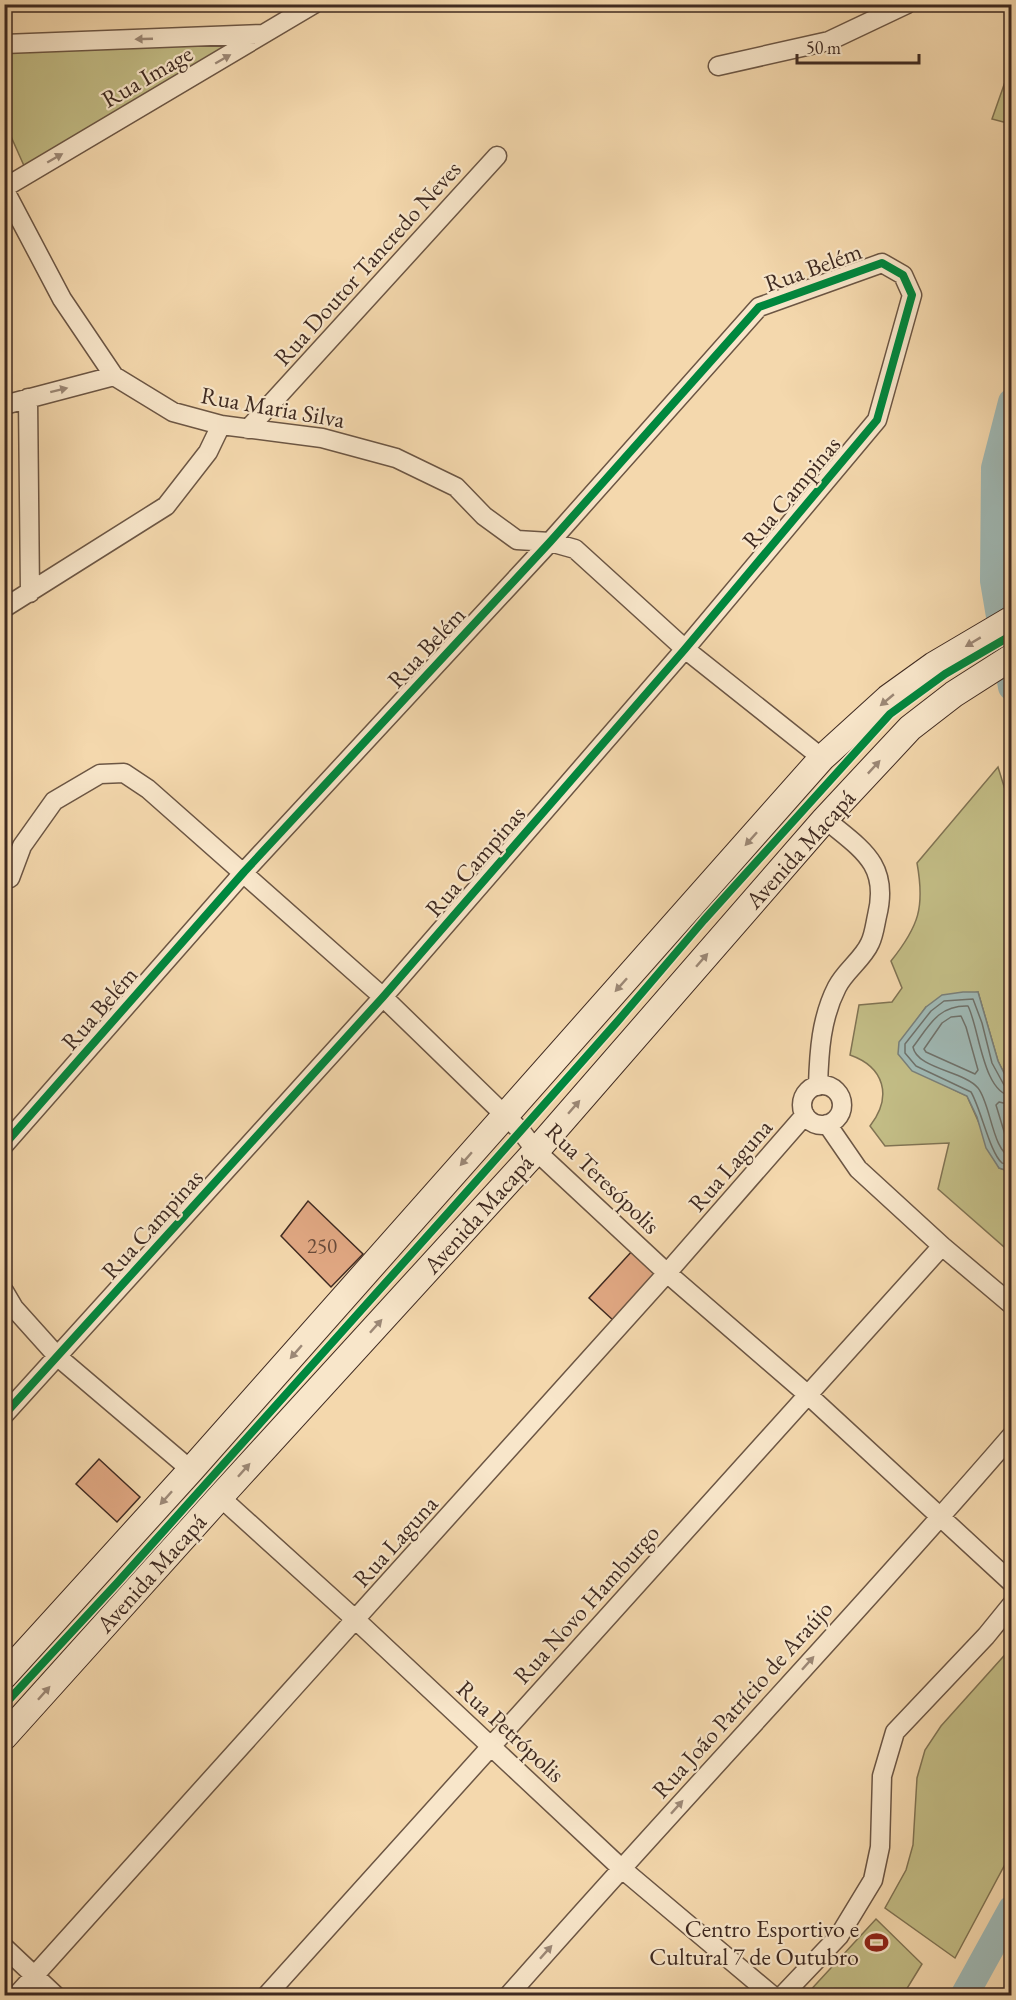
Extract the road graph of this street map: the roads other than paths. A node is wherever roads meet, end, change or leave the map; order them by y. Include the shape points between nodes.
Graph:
1 (314, 4) edge
2 (907, 4) edge
3 (265, 34) junction
4 (4, 44) edge
5 (718, 66) dead end
6 (497, 156) dead end
7 (4, 188) edge
8 (912, 295) joint
9 (114, 376) junction
10 (28, 398) junction
11 (4, 405) edge
12 (221, 424) junction
13 (248, 429) junction
14 (550, 542) junction
15 (30, 593) junction
16 (4, 608) edge
17 (1011, 619) edge
18 (685, 649) junction
19 (1011, 657) edge
20 (822, 758) junction
21 (825, 819) junction
22 (244, 872) junction
23 (10, 878) dead end
24 (383, 997) junction
25 (818, 1086) junction
26 (505, 1115) junction
27 (805, 1115) junction
28 (827, 1124) junction
29 (4, 1145) edge
30 (536, 1151) junction
31 (942, 1246) junction
32 (667, 1273) junction
33 (4, 1291) edge
34 (1011, 1305) edge
35 (57, 1357) junction
36 (807, 1395) junction
37 (4, 1416) edge
38 (1011, 1435) edge
39 (191, 1470) junction
40 (219, 1497) junction
41 (941, 1517) junction
42 (1011, 1583) edge
43 (1011, 1604) edge
44 (356, 1620) junction
45 (4, 1676) edge
46 (4, 1737) edge
47 (491, 1745) junction
48 (621, 1868) junction
49 (4, 1947) edge
50 (34, 1976) junction
51 (16, 1995) edge
52 (56, 1995) edge
53 (266, 1995) edge
54 (508, 1995) edge
55 (773, 1995) edge
56 (782, 1995) edge

1 - 3 street, Rua Image
2 - 5 street via 829,41
3 -> 4 street
7 -> 3 street, Rua Image
6 - 13 street, Rua Doutor Tancredo Neves
7 - 9 street, Rua Maria Silva via 62,299
8 - 14 street, Rua Belém via 903,275 882,263 759,307
8 - 18 street, Rua Campinas via 877,420
10 -> 9 street
9 - 12 street, Rua Maria Silva via 173,412
10 - 11 street
10 - 15 street
12 - 13 street, Rua Maria Silva
12 - 15 street via 208,452 166,506
13 - 14 street, Rua Maria Silva via 322,438 396,458 456,487 484,516 517,540
14 - 18 street, Rua Maria Silva via 575,549
14 - 22 street, Rua Belém
15 - 16 street
17 -> 20 main road, Avenida Macapá via 888,698
18 - 20 street, Rua Maria Silva
18 - 24 street, Rua Campinas
21 -> 19 main road, Avenida Macapá via 910,728
20 -> 26 main road, Avenida Macapá
21 - 25 street via 864,851 878,872 881,899 870,944 837,986 826,1017 819,1045
30 -> 21 main road, Avenida Macapá
22 - 23 street, Rua Teresópolis via 124,773 100,774 54,801 22,846
22 - 24 street, Rua Teresópolis
22 - 29 street, Rua Belém
24 - 26 street, Rua Teresópolis
24 - 35 street, Rua Campinas
25 - 27 street via 804,1097
25 - 28 street via 836,1092 842,1104 838,1117
26 - 30 street, Rua Teresópolis
26 -> 39 main road, Avenida Macapá
27 - 28 street via 814,1124
27 - 32 street, Rua Laguna
28 - 31 street via 858,1169
30 - 32 street, Rua Teresópolis
40 -> 30 main road, Avenida Macapá
31 - 34 street
31 - 36 street, Rua Novo Hamburgo
32 - 36 street, Rua Teresópolis
32 - 44 street, Rua Laguna
33 - 35 street
35 - 37 street, Rua Campinas
35 - 39 street
36 - 41 street, Rua Teresópolis
36 - 47 street, Rua Novo Hamburgo
38 - 41 street, Rua João Patrício de Araújo
39 -> 45 main road, Avenida Macapá
40 - 44 street, Rua Petrópolis
46 -> 40 main road, Avenida Macapá
41 - 42 street, Rua Teresópolis
48 -> 41 street, Rua João Patrício de Araújo
43 - 56 street via 895,1732 882,1776 880,1847 873,1880 839,1936
44 - 47 street, Rua Petrópolis
44 - 50 street, Rua Laguna
47 - 48 street, Rua Petrópolis
47 - 53 street, Rua Novo Hamburgo
54 -> 48 street, Rua João Patrício de Araújo
48 - 55 street, Rua Petrópolis
49 - 50 street
50 - 51 street, Rua Laguna
50 - 52 street

